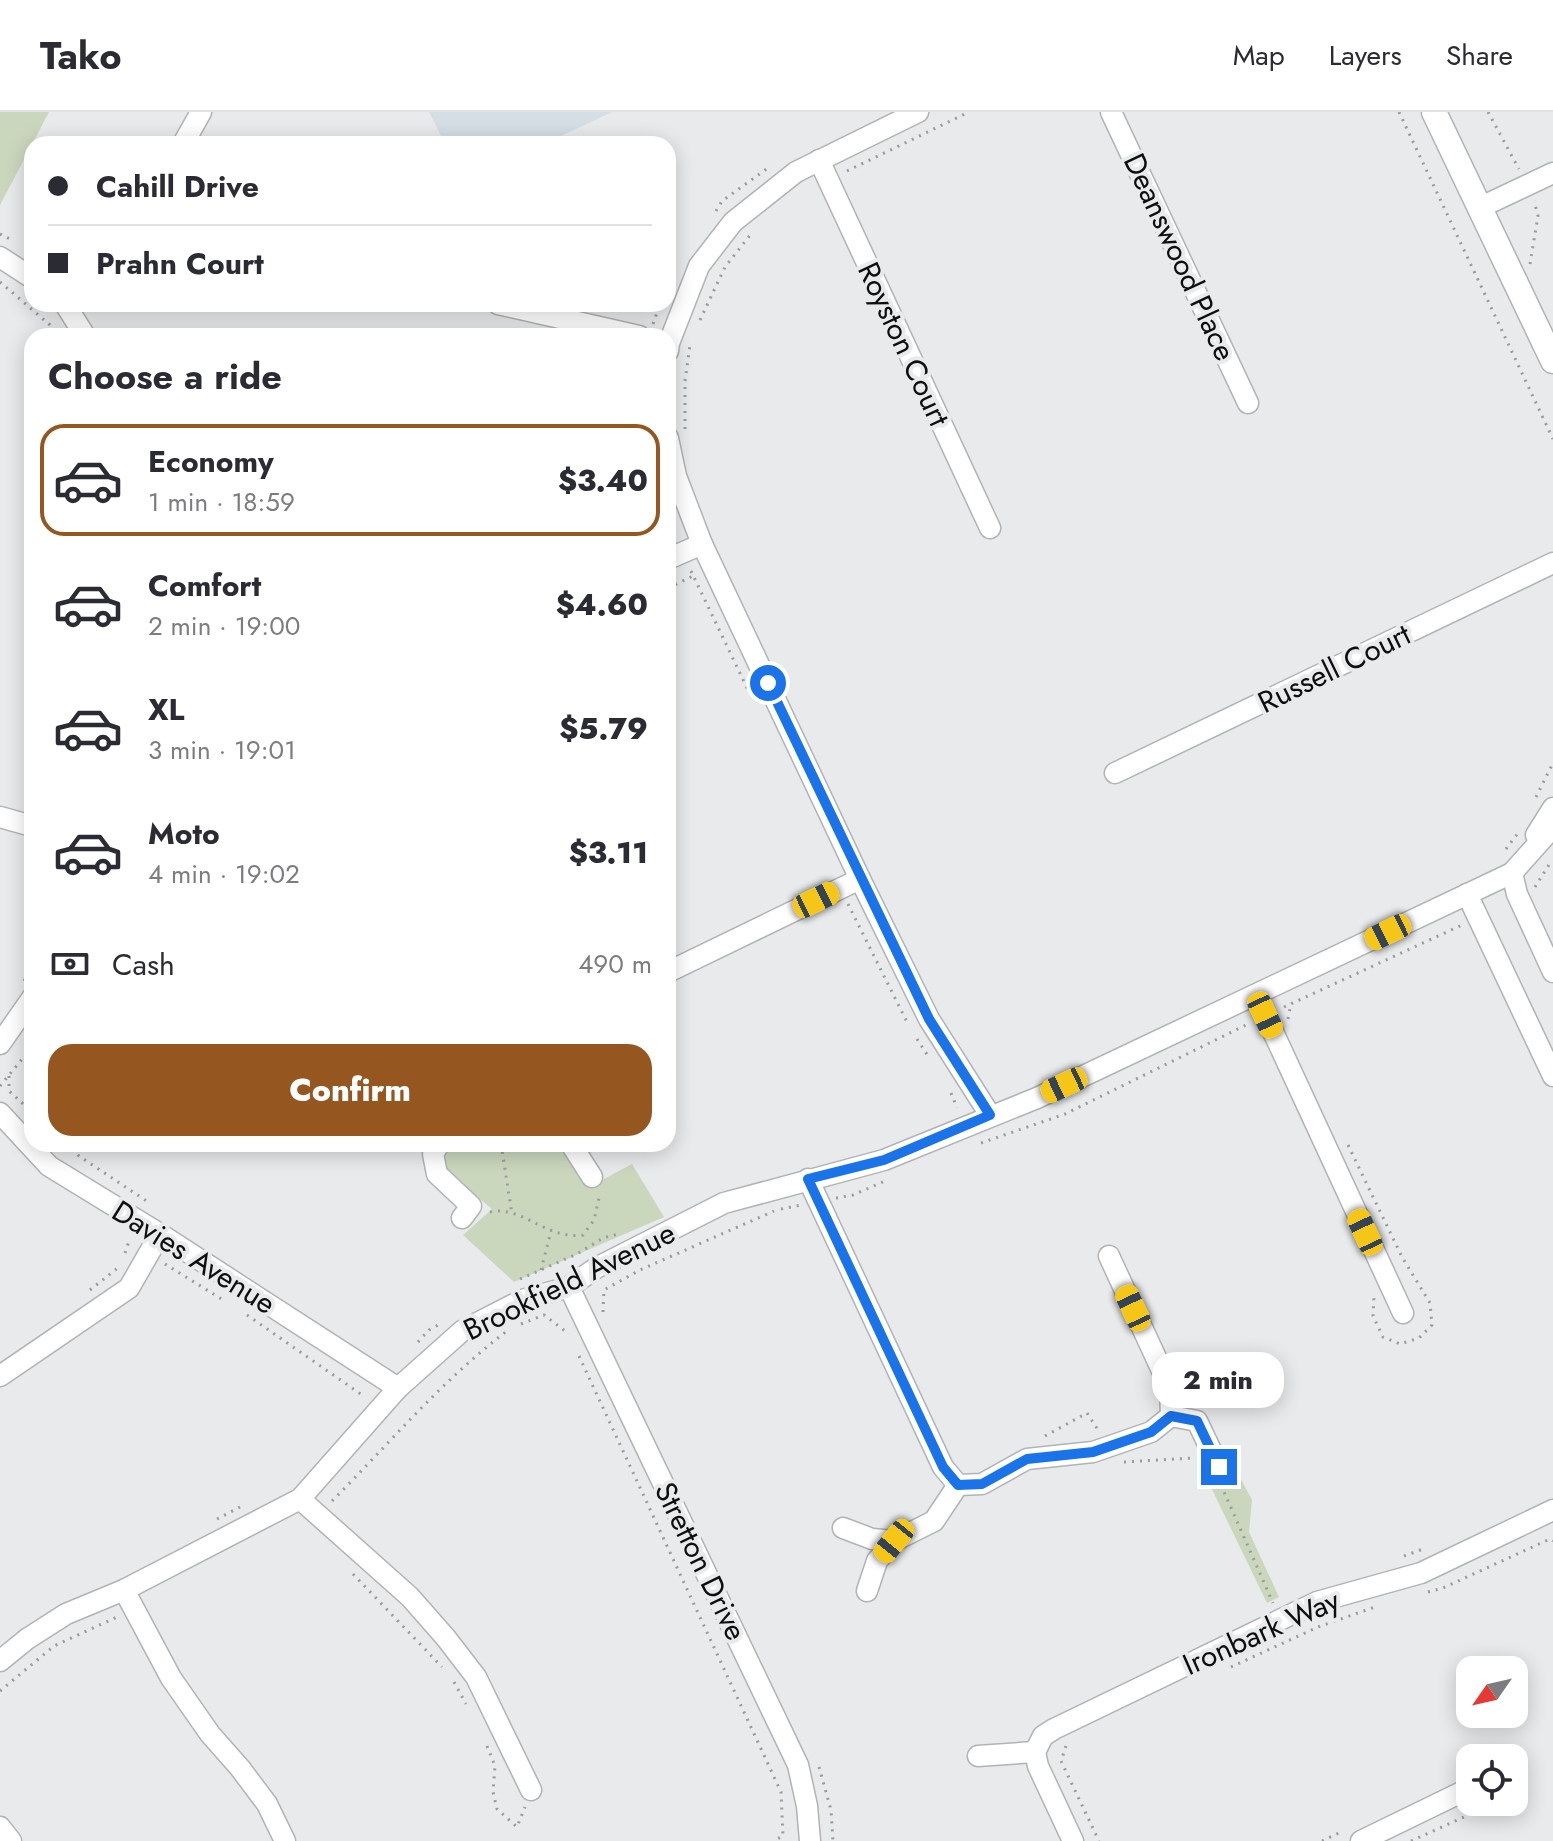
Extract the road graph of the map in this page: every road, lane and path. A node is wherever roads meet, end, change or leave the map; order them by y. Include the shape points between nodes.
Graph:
1 (201, 112) edge
2 (918, 112) edge
3 (969, 112) edge
4 (1111, 112) edge
5 (1399, 112) edge
6 (1434, 112) edge
7 (188, 136) edge
8 (819, 160) junction
9 (1553, 173) edge
10 (828, 180) junction
11 (1479, 208) junction
12 (757, 225) dead end
13 (0, 257) edge
14 (24, 273) edge
15 (0, 282) edge
16 (24, 303) edge
17 (35, 312) edge
18 (542, 312) edge
19 (52, 328) edge
20 (630, 328) edge
21 (674, 328) edge
22 (696, 328) dead end
23 (691, 340) dead end
24 (1553, 361) edge
25 (1248, 403) dead end
26 (678, 439) edge
27 (1553, 439) edge
28 (990, 528) dead end
29 (702, 544) junction
30 (676, 555) edge
31 (1553, 563) edge
32 (693, 576) dead end
33 (676, 584) edge
34 (1553, 763) edge
35 (1115, 773) dead end
36 (1543, 805) edge
37 (0, 817) edge
38 (24, 824) edge
39 (1553, 827) edge
40 (1520, 830) dead end
41 (1504, 851) dead end
42 (1553, 858) edge
43 (1512, 873) junction
44 (860, 879) junction
45 (1467, 894) junction
46 (1519, 900) junction
47 (1479, 918) junction
48 (676, 968) edge
49 (1553, 972) edge
50 (1256, 995) junction
51 (24, 1010) edge
52 (1265, 1015) junction
53 (0, 1044) edge
54 (24, 1057) edge
55 (9, 1076) junction
56 (1553, 1076) edge
57 (0, 1086) edge
58 (24, 1105) edge
59 (0, 1113) edge
60 (990, 1115) junction
61 (24, 1139) edge
62 (976, 1145) dead end
63 (36, 1152) edge
64 (434, 1152) edge
65 (502, 1152) edge
66 (576, 1152) edge
67 (592, 1177) joint
68 (893, 1178) dead end
69 (808, 1179) junction
70 (841, 1197) junction
71 (818, 1202) junction
72 (840, 1209) dead end
73 (512, 1214) junction
74 (462, 1218) joint
75 (551, 1231) junction
76 (160, 1234) junction
77 (130, 1238) dead end
78 (1109, 1256) dead end
79 (541, 1270) dead end
80 (569, 1287) junction
81 (80, 1297) dead end
82 (603, 1312) dead end
83 (1403, 1313) dead end
84 (0, 1376) edge
85 (398, 1388) junction
86 (1171, 1416) junction
87 (1039, 1439) dead end
88 (1109, 1447) junction
89 (1214, 1469) junction
90 (958, 1485) junction
91 (300, 1499) junction
92 (1553, 1510) edge
93 (318, 1514) junction
94 (843, 1528) dead end
95 (894, 1541) junction
96 (1553, 1541) edge
97 (349, 1570) dead end
98 (867, 1591) dead end
99 (1419, 1594) dead end
100 (129, 1599) junction
101 (1382, 1605) dead end
102 (1274, 1606) dead end
103 (0, 1661) edge
104 (443, 1668) dead end
105 (1221, 1671) dead end
106 (452, 1679) dead end
107 (0, 1691) edge
108 (466, 1704) dead end
109 (485, 1741) dead end
110 (1068, 1742) dead end
111 (1035, 1752) junction
112 (978, 1756) dead end
113 (815, 1759) dead end
114 (531, 1790) joint
115 (1456, 1795) edge
116 (1466, 1816) edge
117 (0, 1827) edge
118 (11, 1841) edge
119 (285, 1841) edge
120 (773, 1841) edge
121 (810, 1841) edge
122 (833, 1841) edge
123 (1073, 1841) edge
124 (1099, 1841) edge
125 (1361, 1841) edge
126 (1411, 1841) edge

1 - 7 street
2 - 8 street
3 - 10 path
4 - 25 street, Deanswood Place
5 - 27 path
6 - 11 street
8 - 10 street, Royston Court
8 - 21 street via 733,222 699,266
9 - 11 street
10 - 28 street, Royston Court
11 - 24 street
12 - 22 path via 725,267
13 - 14 street
15 - 16 path
17 - 19 path
18 - 20 street
23 - 26 path via 684,426
26 - 29 street via 676,476
29 - 30 street
29 - 44 street
31 - 35 street, Russell Court
32 - 33 path
34 - 36 path
36 - 43 street
37 - 38 street
39 - 43 street, Brookfield Avenue
40 - 41 path
42 - 46 path via 1531,895
43 - 45 street, Brookfield Avenue
43 - 46 street
44 - 48 street
44 - 60 street via 929,1019
45 - 47 street
45 - 50 street, Brookfield Avenue
46 - 49 street
47 - 52 path
47 - 56 street
50 - 52 street
50 - 60 street, Brookfield Avenue
51 - 53 street
52 - 62 path via 1065,1114
52 - 83 street
54 - 55 path
55 - 57 path
55 - 58 path via 9,1091
59 - 61 street, Davies Avenue
60 - 69 street, Brookfield Avenue via 884,1160
63 - 76 street, Davies Avenue via 49,1166
64 - 74 street via 437,1174 471,1206
65 - 73 path
66 - 67 street
67 - 75 path via 600,1189 591,1227 583,1235 567,1237
68 - 70 path
69 - 71 street
69 - 80 street, Brookfield Avenue via 724,1203
70 - 71 path
70 - 72 path
71 - 82 path via 774,1210 640,1270 604,1290
71 - 90 street via 943,1467
73 - 74 path via 499,1210
73 - 75 path
75 - 79 path
76 - 84 street via 129,1288
76 - 85 street, Davies Avenue
77 - 81 path via 122,1264
78 - 86 street via 1170,1388
80 - 85 street, Brookfield Avenue via 522,1300 462,1331
80 - 121 street, Stretton Drive via 798,1765
85 - 91 street, Brookfield Avenue
86 - 88 street via 1151,1432
86 - 89 street via 1197,1421
87 - 88 path via 1087,1413
88 - 89 path via 1119,1462
88 - 90 street via 1027,1459 982,1484
89 - 102 path
90 - 95 street via 934,1521
91 - 93 street
91 - 100 street, Brookfield Avenue
92 - 111 street, Ironbark Way via 1421,1573 1317,1602 1054,1729 1043,1736
93 - 114 street via 410,1597 446,1638 476,1677
93 - 120 path via 424,1403 513,1326 544,1315 568,1332 781,1792 783,1836
94 - 95 street
95 - 98 street via 877,1561
96 - 99 path
97 - 104 path
100 - 103 street, Brookfield Avenue via 66,1614
100 - 107 path via 54,1646
100 - 119 street via 171,1678 267,1804
101 - 105 path
106 - 108 path
109 - 114 path via 495,1766 497,1809 517,1827
110 - 124 path via 1061,1761
111 - 112 street
111 - 123 street
113 - 122 path via 831,1810
115 - 125 street
116 - 126 path
117 - 118 street

